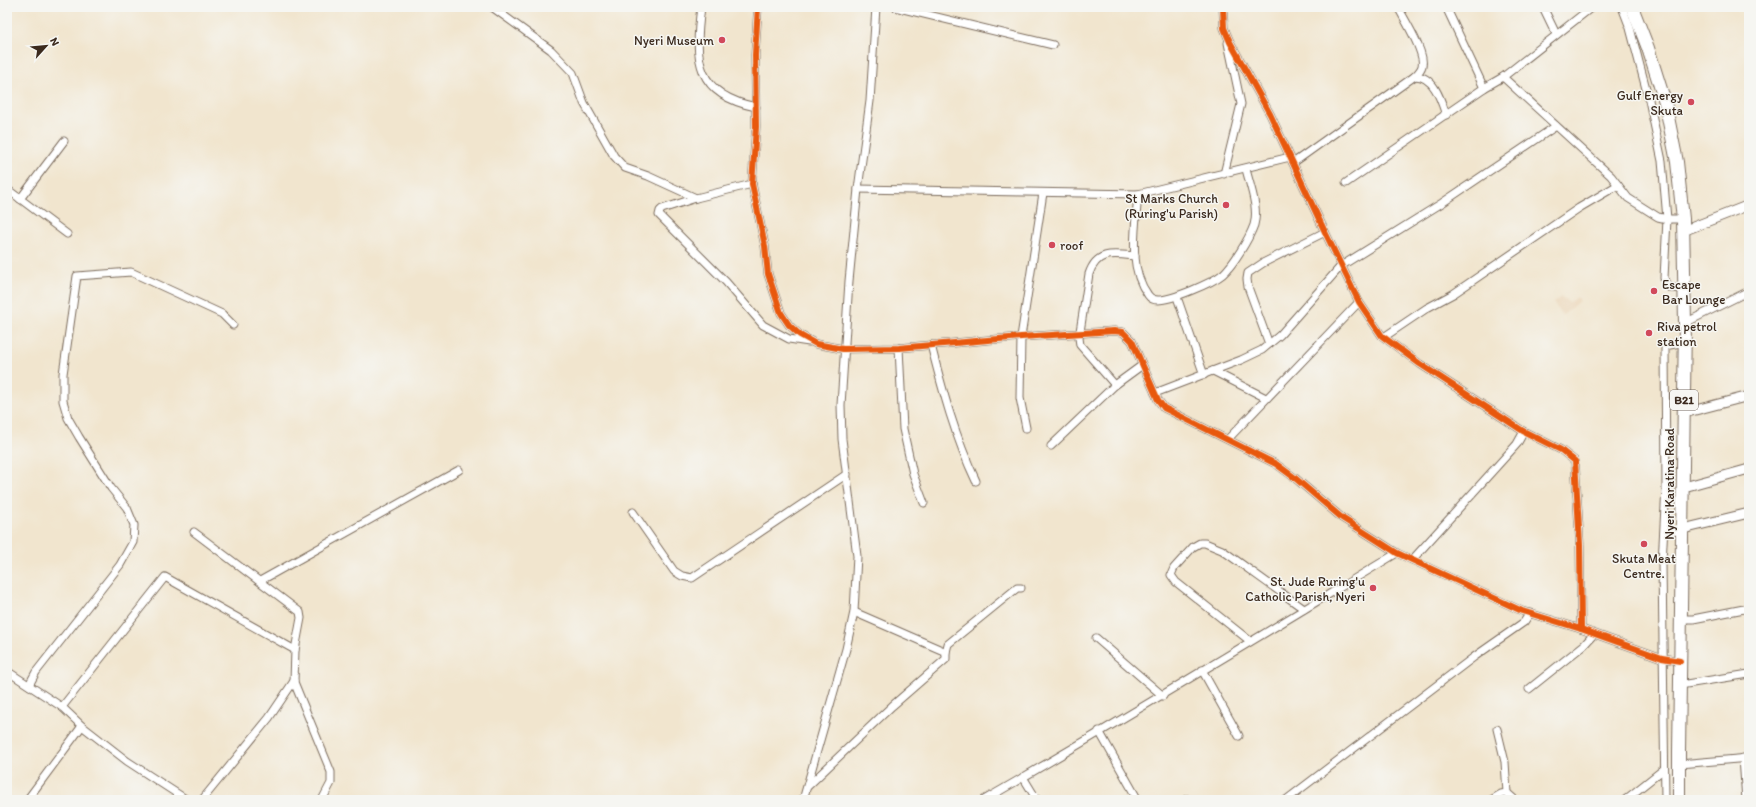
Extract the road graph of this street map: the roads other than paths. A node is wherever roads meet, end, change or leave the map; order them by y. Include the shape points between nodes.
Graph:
1 (492, 7) edge
2 (701, 7) edge
3 (758, 7) edge
4 (876, 7) edge
5 (895, 7) edge
6 (1223, 7) edge
7 (1398, 7) edge
8 (1446, 7) edge
9 (1544, 7) edge
10 (1592, 7) edge
11 (1622, 7) edge
12 (1632, 7) edge
13 (1226, 33) junction
14 (1556, 34) junction
15 (1053, 45) dead end
16 (1648, 48) junction
17 (1636, 52) junction
18 (1415, 76) junction
19 (1503, 77) junction
20 (1484, 88) junction
21 (756, 107) junction
22 (1446, 115) junction
23 (1556, 126) junction
24 (64, 140) dead end
25 (1292, 160) junction
26 (1246, 169) junction
27 (1224, 174) junction
28 (1346, 183) dead end
29 (752, 184) junction
30 (1618, 185) junction
31 (1023, 188) dead end
32 (7, 189) edge
33 (858, 189) junction
34 (1043, 193) junction
35 (1138, 194) junction
36 (696, 198) junction
37 (20, 199) junction
38 (1749, 205) edge
39 (1667, 219) junction
40 (1683, 225) junction
41 (1325, 232) junction
42 (67, 234) dead end
43 (1135, 256) junction
44 (1340, 266) junction
45 (1685, 289) junction
46 (1749, 291) edge
47 (1177, 297) junction
48 (1359, 302) junction
49 (1686, 323) junction
50 (233, 325) dead end
51 (1080, 333) junction
52 (1021, 337) junction
53 (1384, 337) junction
54 (1685, 342) junction
55 (816, 344) junction
56 (1269, 344) junction
57 (931, 346) junction
58 (899, 348) junction
59 (843, 349) junction
60 (1141, 366) junction
61 (1213, 371) junction
62 (1204, 375) junction
63 (1115, 385) junction
64 (1154, 393) junction
65 (1749, 396) edge
66 (1266, 398) junction
67 (1684, 414) junction
68 (1026, 428) dead end
69 (1523, 431) junction
70 (1228, 439) junction
71 (1051, 446) dead end
72 (1749, 469) edge
73 (459, 470) dead end
74 (847, 474) junction
75 (976, 481) dead end
76 (1684, 487) junction
77 (924, 503) dead end
78 (633, 512) dead end
79 (1749, 513) edge
80 (1683, 529) junction
81 (194, 532) dead end
82 (1664, 534) junction
83 (1397, 553) junction
84 (1412, 560) junction
85 (260, 581) junction
86 (1021, 588) dead end
87 (1749, 608) edge
88 (1304, 609) junction
89 (854, 612) junction
90 (1530, 613) junction
91 (1681, 619) junction
92 (1581, 629) junction
93 (1594, 634) junction
94 (1096, 638) dead end
95 (1250, 641) junction
96 (295, 650) junction
97 (946, 652) junction
98 (1662, 658) junction
99 (1680, 661) junction
100 (1202, 670) junction
101 (7, 671) edge
102 (1749, 674) edge
103 (294, 681) junction
104 (1680, 684) junction
105 (29, 685) junction
106 (1529, 689) dead end
107 (1163, 696) junction
108 (62, 707) junction
109 (82, 726) junction
110 (1497, 729) dead end
111 (1099, 732) junction
112 (1239, 736) dead end
113 (1679, 740) junction
114 (1664, 741) junction
115 (1746, 758) edge
116 (1679, 764) junction
117 (1664, 768) junction
118 (1023, 777) junction
119 (807, 787) junction
120 (1507, 793) junction
121 (27, 800) edge
122 (187, 800) edge
123 (202, 800) edge
124 (322, 800) edge
125 (803, 800) edge
126 (984, 800) edge
127 (1037, 800) edge
128 (1138, 800) edge
129 (1286, 800) edge
130 (1491, 800) edge
131 (1515, 800) edge
132 (1625, 800) edge
133 (1665, 800) edge
134 (1679, 800) edge
135 (1746, 800) edge

1 - 36 street via 551,50 573,73 584,103 614,156 625,168
2 - 21 street via 697,45 700,66 708,81 730,100
3 - 21 street via 755,54
4 - 33 street via 870,101
5 - 15 street
6 - 13 street via 1222,17
7 - 18 street via 1422,56 1423,65
8 - 20 street
9 - 14 street
10 - 14 street
11 - 17 street
12 - 16 highway, Nyeri Karatina Road / B21
13 - 25 street
13 - 27 street via 1241,104
14 - 19 street
16 - 17 street
16 - 40 highway, Nyeri Karatina Road / B21 via 1674,146
17 - 39 street via 1662,160
18 - 22 street via 1424,78 1432,84
18 - 25 street
19 - 20 street
19 - 23 street
20 - 22 street
21 - 29 street
22 - 28 street
23 - 30 street
23 - 44 street via 1442,203
24 - 37 street
25 - 26 street
25 - 41 street
26 - 27 street
26 - 47 street via 1255,209 1254,225 1248,237 1223,274
27 - 35 street
29 - 36 street
29 - 55 street via 768,274 781,313 788,325
30 - 39 street via 1634,203
30 - 53 street
31 - 33 street
32 - 37 street
33 - 34 street
33 - 59 street
34 - 35 street
34 - 52 street
35 - 43 street
36 - 55 street via 662,209 659,215 726,282 763,325 789,339
37 - 42 street
38 - 40 street
39 - 40 street
39 - 45 street via 1664,278 1670,288
40 - 45 highway, Nyeri Karatina Road / B21
41 - 44 street
41 - 56 street via 1248,273 1248,287
43 - 47 street via 1138,272 1148,296 1154,300
43 - 51 street via 1103,256 1092,265
44 - 48 street
44 - 56 street via 1280,335
45 - 49 highway, Nyeri Karatina Road / B21
46 - 49 street
47 - 62 street
48 - 53 street
48 - 66 street
49 - 54 highway, Nyeri Karatina Road / B21
50 - 105 street via 222,314 131,272 77,276 62,374 63,401 68,418 79,437 111,488 127,508 134,525 133,542 120,565 36,672
51 - 52 street
51 - 60 street via 1123,332 1132,341
51 - 63 street via 1080,344
52 - 57 street
52 - 68 street via 1020,398
53 - 69 street via 1420,364
54 - 67 highway, Nyeri Karatina Road / B21
54 - 82 street via 1665,346
55 - 59 street
56 - 61 street via 1241,360
57 - 58 street
57 - 75 street via 952,425
58 - 59 street
58 - 77 street via 903,429 913,474
59 - 74 street via 842,438
60 - 63 street
60 - 64 street
61 - 62 street
61 - 66 street
62 - 64 street
63 - 71 street
64 - 70 street via 1164,408
65 - 67 street
66 - 70 street
67 - 76 highway, Nyeri Karatina Road / B21
69 - 84 street via 1517,444
69 - 92 street via 1561,450 1575,461
70 - 83 street via 1276,464 1342,518
72 - 76 street
73 - 85 street
74 - 78 street via 692,578 674,571
74 - 89 street via 857,556
76 - 80 highway, Nyeri Karatina Road / B21
79 - 80 street
80 - 82 street
80 - 91 highway, Nyeri Karatina Road / B21
81 - 85 street
82 - 98 street
83 - 84 street
83 - 88 street
84 - 90 street
85 - 96 street via 300,612
86 - 97 street via 1017,588 948,644
87 - 91 street
88 - 95 street
88 - 95 street via 1222,550 1205,543 1196,544 1174,568 1171,575
89 - 97 street
89 - 119 street
90 - 92 street
90 - 129 street via 1524,622
91 - 99 highway, Nyeri Karatina Road / B21
92 - 93 street
93 - 98 street
93 - 106 street
94 - 107 street
95 - 100 street
96 - 103 street
96 - 108 street via 165,577
97 - 119 street via 946,659 892,706
98 - 99 street
98 - 114 street
99 - 104 highway, Nyeri Karatina Road / B21
100 - 107 street
100 - 112 street
101 - 105 street
102 - 104 street
103 - 123 street via 269,718
103 - 124 street via 331,772 331,783
104 - 113 highway, Nyeri Karatina Road / B21
105 - 108 street
107 - 111 street
108 - 109 street
109 - 121 street
109 - 122 street
110 - 120 street via 1505,762
111 - 118 street
111 - 128 street
113 - 114 street
113 - 116 highway, Nyeri Karatina Road / B21
114 - 117 street
115 - 116 street
115 - 135 street
116 - 134 highway, Nyeri Karatina Road / B21
117 - 132 street
117 - 133 street
118 - 126 street
118 - 127 street
119 - 125 street
120 - 130 street
120 - 131 street

